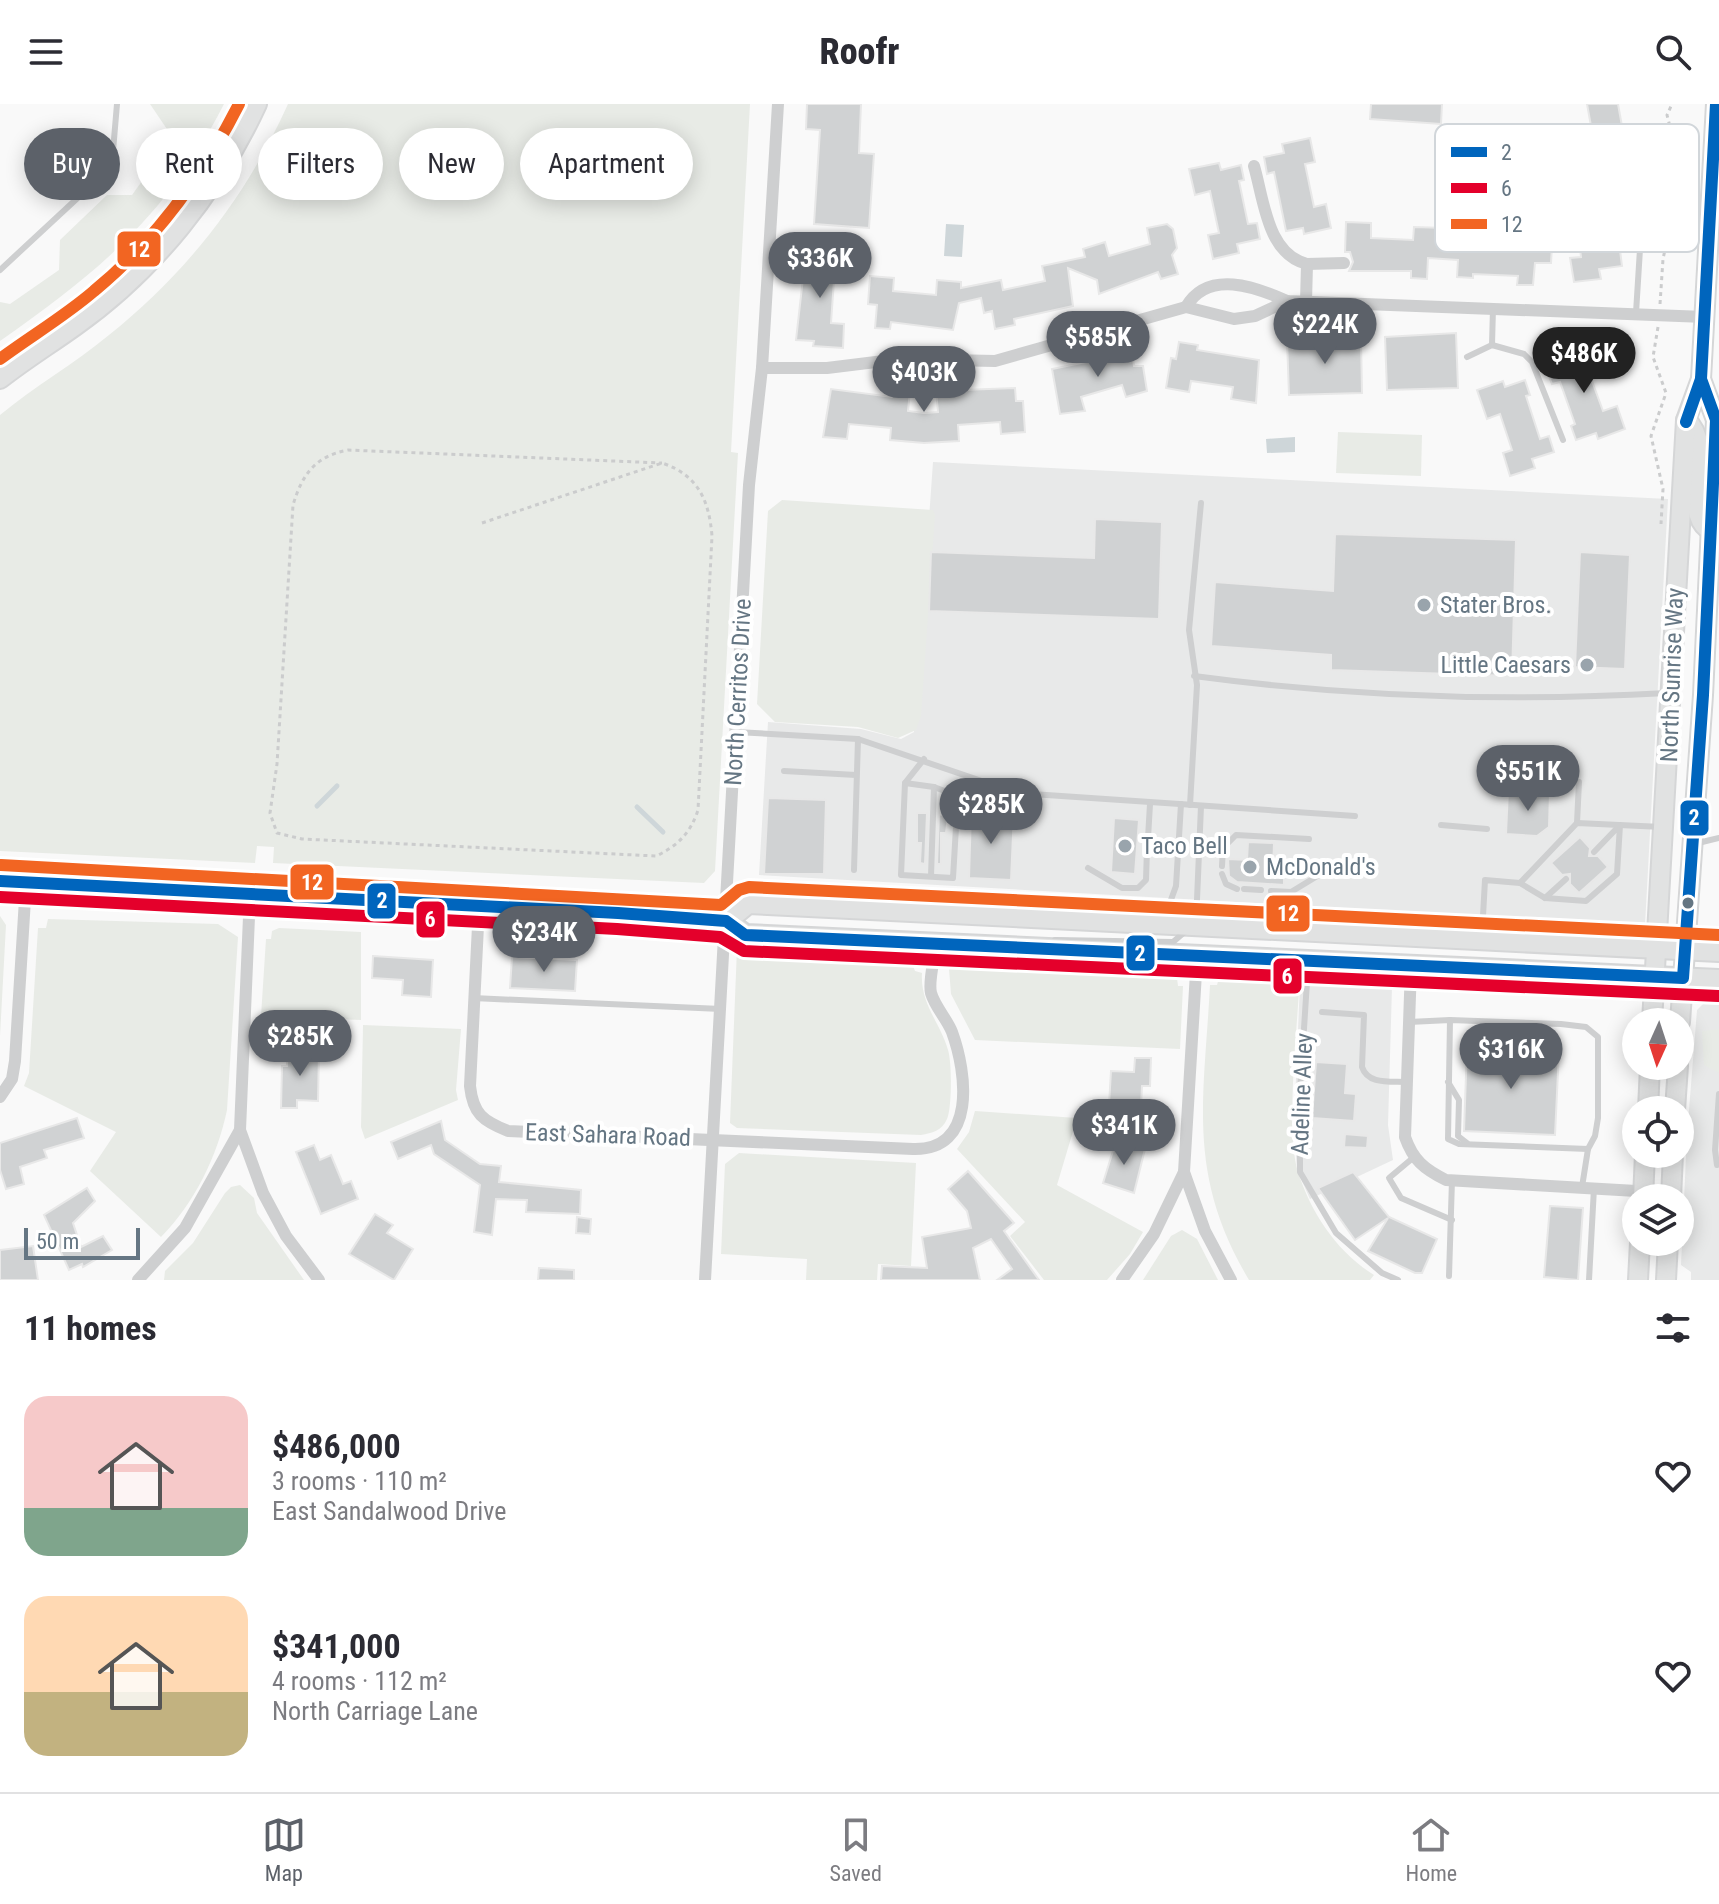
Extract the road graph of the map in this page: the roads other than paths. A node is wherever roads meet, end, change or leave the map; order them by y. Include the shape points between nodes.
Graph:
1 (117, 104) edge
2 (257, 104) edge
3 (778, 104) edge
4 (1716, 104) edge
5 (1254, 166) dead end
6 (1640, 252) edge
7 (1344, 263) dead end
8 (1307, 264) junction
9 (0, 270) edge
10 (1287, 301) junction
11 (1306, 302) junction
12 (1186, 307) junction
13 (1493, 308) junction
14 (1636, 313) junction
15 (1710, 317) edge
16 (1492, 345) junction
17 (1467, 357) dead end
18 (762, 368) junction
19 (0, 379) edge
20 (1701, 379) junction
21 (1686, 420) junction
22 (1718, 427) edge
23 (1563, 440) dead end
24 (1201, 503) dead end
25 (1714, 531) edge
26 (1194, 676) junction
27 (1670, 693) junction
28 (1710, 695) edge
29 (736, 732) junction
30 (858, 739) junction
31 (924, 759) junction
32 (784, 771) dead end
33 (856, 775) junction
34 (1579, 782) dead end
35 (905, 783) junction
36 (934, 787) junction
37 (1150, 804) junction
38 (1181, 804) junction
39 (1190, 805) junction
40 (1201, 806) junction
41 (957, 816) dead end
42 (1355, 816) dead end
43 (1577, 823) junction
44 (1441, 825) dead end
45 (1620, 825) junction
46 (956, 827) dead end
47 (1665, 827) junction
48 (1487, 829) dead end
49 (1148, 838) dead end
50 (1719, 838) edge
51 (1309, 839) dead end
52 (1147, 848) dead end
53 (1692, 848) junction
54 (1594, 852) dead end
55 (1222, 866) dead end
56 (1088, 868) dead end
57 (854, 870) dead end
58 (1222, 874) dead end
59 (1319, 875) dead end
60 (931, 876) junction
61 (1566, 879) dead end
62 (0, 881) edge
63 (26, 883) junction
64 (1520, 883) junction
65 (1261, 890) dead end
66 (1271, 891) dead end
67 (250, 893) junction
68 (1545, 898) junction
69 (479, 906) junction
70 (726, 921) junction
71 (1163, 922) junction
72 (1196, 924) junction
73 (1481, 937) junction
74 (936, 944) junction
75 (1008, 947) junction
76 (1659, 947) junction
77 (1685, 950) junction
78 (1719, 951) edge
79 (1197, 956) junction
80 (1308, 963) junction
81 (1411, 967) junction
82 (1655, 976) junction
83 (1683, 978) junction
84 (1719, 980) edge
85 (473, 998) junction
86 (1653, 1008) edge
87 (1681, 1008) edge
88 (721, 1009) junction
89 (1322, 1012) dead end
90 (1450, 1020) junction
91 (1409, 1022) junction
92 (1407, 1082) junction
93 (1448, 1082) junction
94 (1719, 1094) edge
95 (2, 1095) edge
96 (240, 1130) junction
97 (713, 1140) junction
98 (1470, 1144) junction
99 (1588, 1149) junction
100 (1414, 1157) junction
101 (1717, 1165) edge
102 (1184, 1172) junction
103 (1452, 1180) junction
104 (1588, 1188) junction
105 (1622, 1192) edge
106 (1452, 1220) junction
107 (1639, 1256) edge
108 (1667, 1256) edge
109 (1449, 1276) dead end
110 (138, 1280) edge
111 (319, 1280) edge
112 (705, 1280) edge
113 (1122, 1280) edge
114 (1231, 1280) edge
115 (1398, 1280) edge
116 (1589, 1280) edge
117 (1638, 1280) edge
118 (1666, 1280) edge

1 - 9 lane via 113,151 97,180
2 - 19 main road via 214,181 167,242 111,298
3 - 18 street, North Cerritos Drive
4 - 15 main road, North Sunrise Way
5 - 8 street via 1276,243 1288,257
6 - 14 lane
7 - 8 street
8 - 11 street
10 - 11 street
10 - 12 street via 1234,319
10 - 12 street via 1232,283 1198,292
11 - 13 street
12 - 18 street via 995,361 900,359 827,368
13 - 14 street
13 - 16 lane
14 - 15 street
15 - 20 main road, North Sunrise Way
16 - 17 lane
16 - 23 lane via 1524,354 1532,362
18 - 29 street, North Cerritos Drive via 749,485
20 - 21 main road, North Sunrise Way
20 - 22 main road, North Sunrise Way
21 - 25 main road via 1700,439 1698,508 1703,526
21 - 27 main road, North Sunrise Way
22 - 25 main road, North Sunrise Way
24 - 26 lane via 1190,617
25 - 28 main road, North Sunrise Way
26 - 27 lane via 1341,691 1494,698
26 - 39 lane
27 - 47 main road, North Sunrise Way
28 - 53 main road, North Sunrise Way
29 - 30 lane
29 - 70 street, North Cerritos Drive
30 - 31 lane
30 - 33 lane
31 - 35 lane
31 - 37 lane via 1017,793
32 - 33 lane
33 - 57 lane
34 - 43 lane
35 - 36 lane
35 - 60 lane via 901,875
36 - 41 lane via 958,796
36 - 60 lane
37 - 38 lane
37 - 49 lane
38 - 39 lane
38 - 71 lane via 1176,886
39 - 40 lane
40 - 42 lane
40 - 72 lane
43 - 45 lane
43 - 64 lane
44 - 48 lane
45 - 47 lane
45 - 54 lane
45 - 68 lane via 1617,874 1586,901
46 - 60 lane via 953,878
47 - 76 main road, North Sunrise Way
50 - 53 lane
51 - 55 lane via 1236,835 1223,848
52 - 56 lane via 1146,880 1138,888 1122,888
53 - 77 main road, North Sunrise Way
58 - 65 lane via 1226,884
59 - 66 lane via 1291,892
61 - 68 lane
62 - 63 main road
63 - 67 main road
63 - 95 street via 15,1061
64 - 68 lane
64 - 73 lane via 1485,880
67 - 69 main road
67 - 96 street
69 - 70 main road
69 - 85 street, East Sahara Road
70 - 71 main road via 748,903
70 - 74 main road via 745,935
70 - 88 street, North Cerritos Drive
71 - 72 main road
72 - 73 main road
72 - 75 lane via 1173,942 1071,938
73 - 76 main road
74 - 75 main road
74 - 97 street, East Sahara Road via 931,992 951,1029 964,1072 960,1117 949,1138 921,1149
75 - 79 main road
76 - 77 main road
76 - 82 main road, North Sunrise Way
77 - 78 main road
77 - 83 main road, North Sunrise Way
79 - 80 main road
79 - 102 street
80 - 81 main road
80 - 115 lane, Adeline Alley via 1300,1172 1336,1233 1382,1273
81 - 82 main road
81 - 91 street
82 - 83 main road
82 - 86 main road, North Sunrise Way
83 - 84 main road
83 - 87 main road, North Sunrise Way
85 - 88 lane
85 - 97 street, East Sahara Road via 473,1107 491,1124 508,1131
88 - 97 street, North Cerritos Drive
89 - 92 lane via 1364,1015 1365,1074 1372,1080
90 - 91 lane
90 - 93 lane
90 - 99 lane via 1586,1027 1598,1037 1598,1118
91 - 92 street
92 - 100 street via 1405,1137
93 - 98 lane via 1459,1100 1458,1136
93 - 98 lane via 1448,1139
94 - 101 lane
96 - 110 street via 185,1228
96 - 111 street via 263,1193
97 - 112 street, North Cerritos Drive
98 - 99 lane
99 - 104 lane
100 - 103 street via 1425,1169
100 - 106 lane via 1389,1178 1401,1198
102 - 113 street via 1154,1234
102 - 114 street via 1205,1231
103 - 104 street
103 - 106 lane
104 - 105 street
104 - 116 lane
106 - 109 lane
107 - 117 main road
108 - 118 main road

